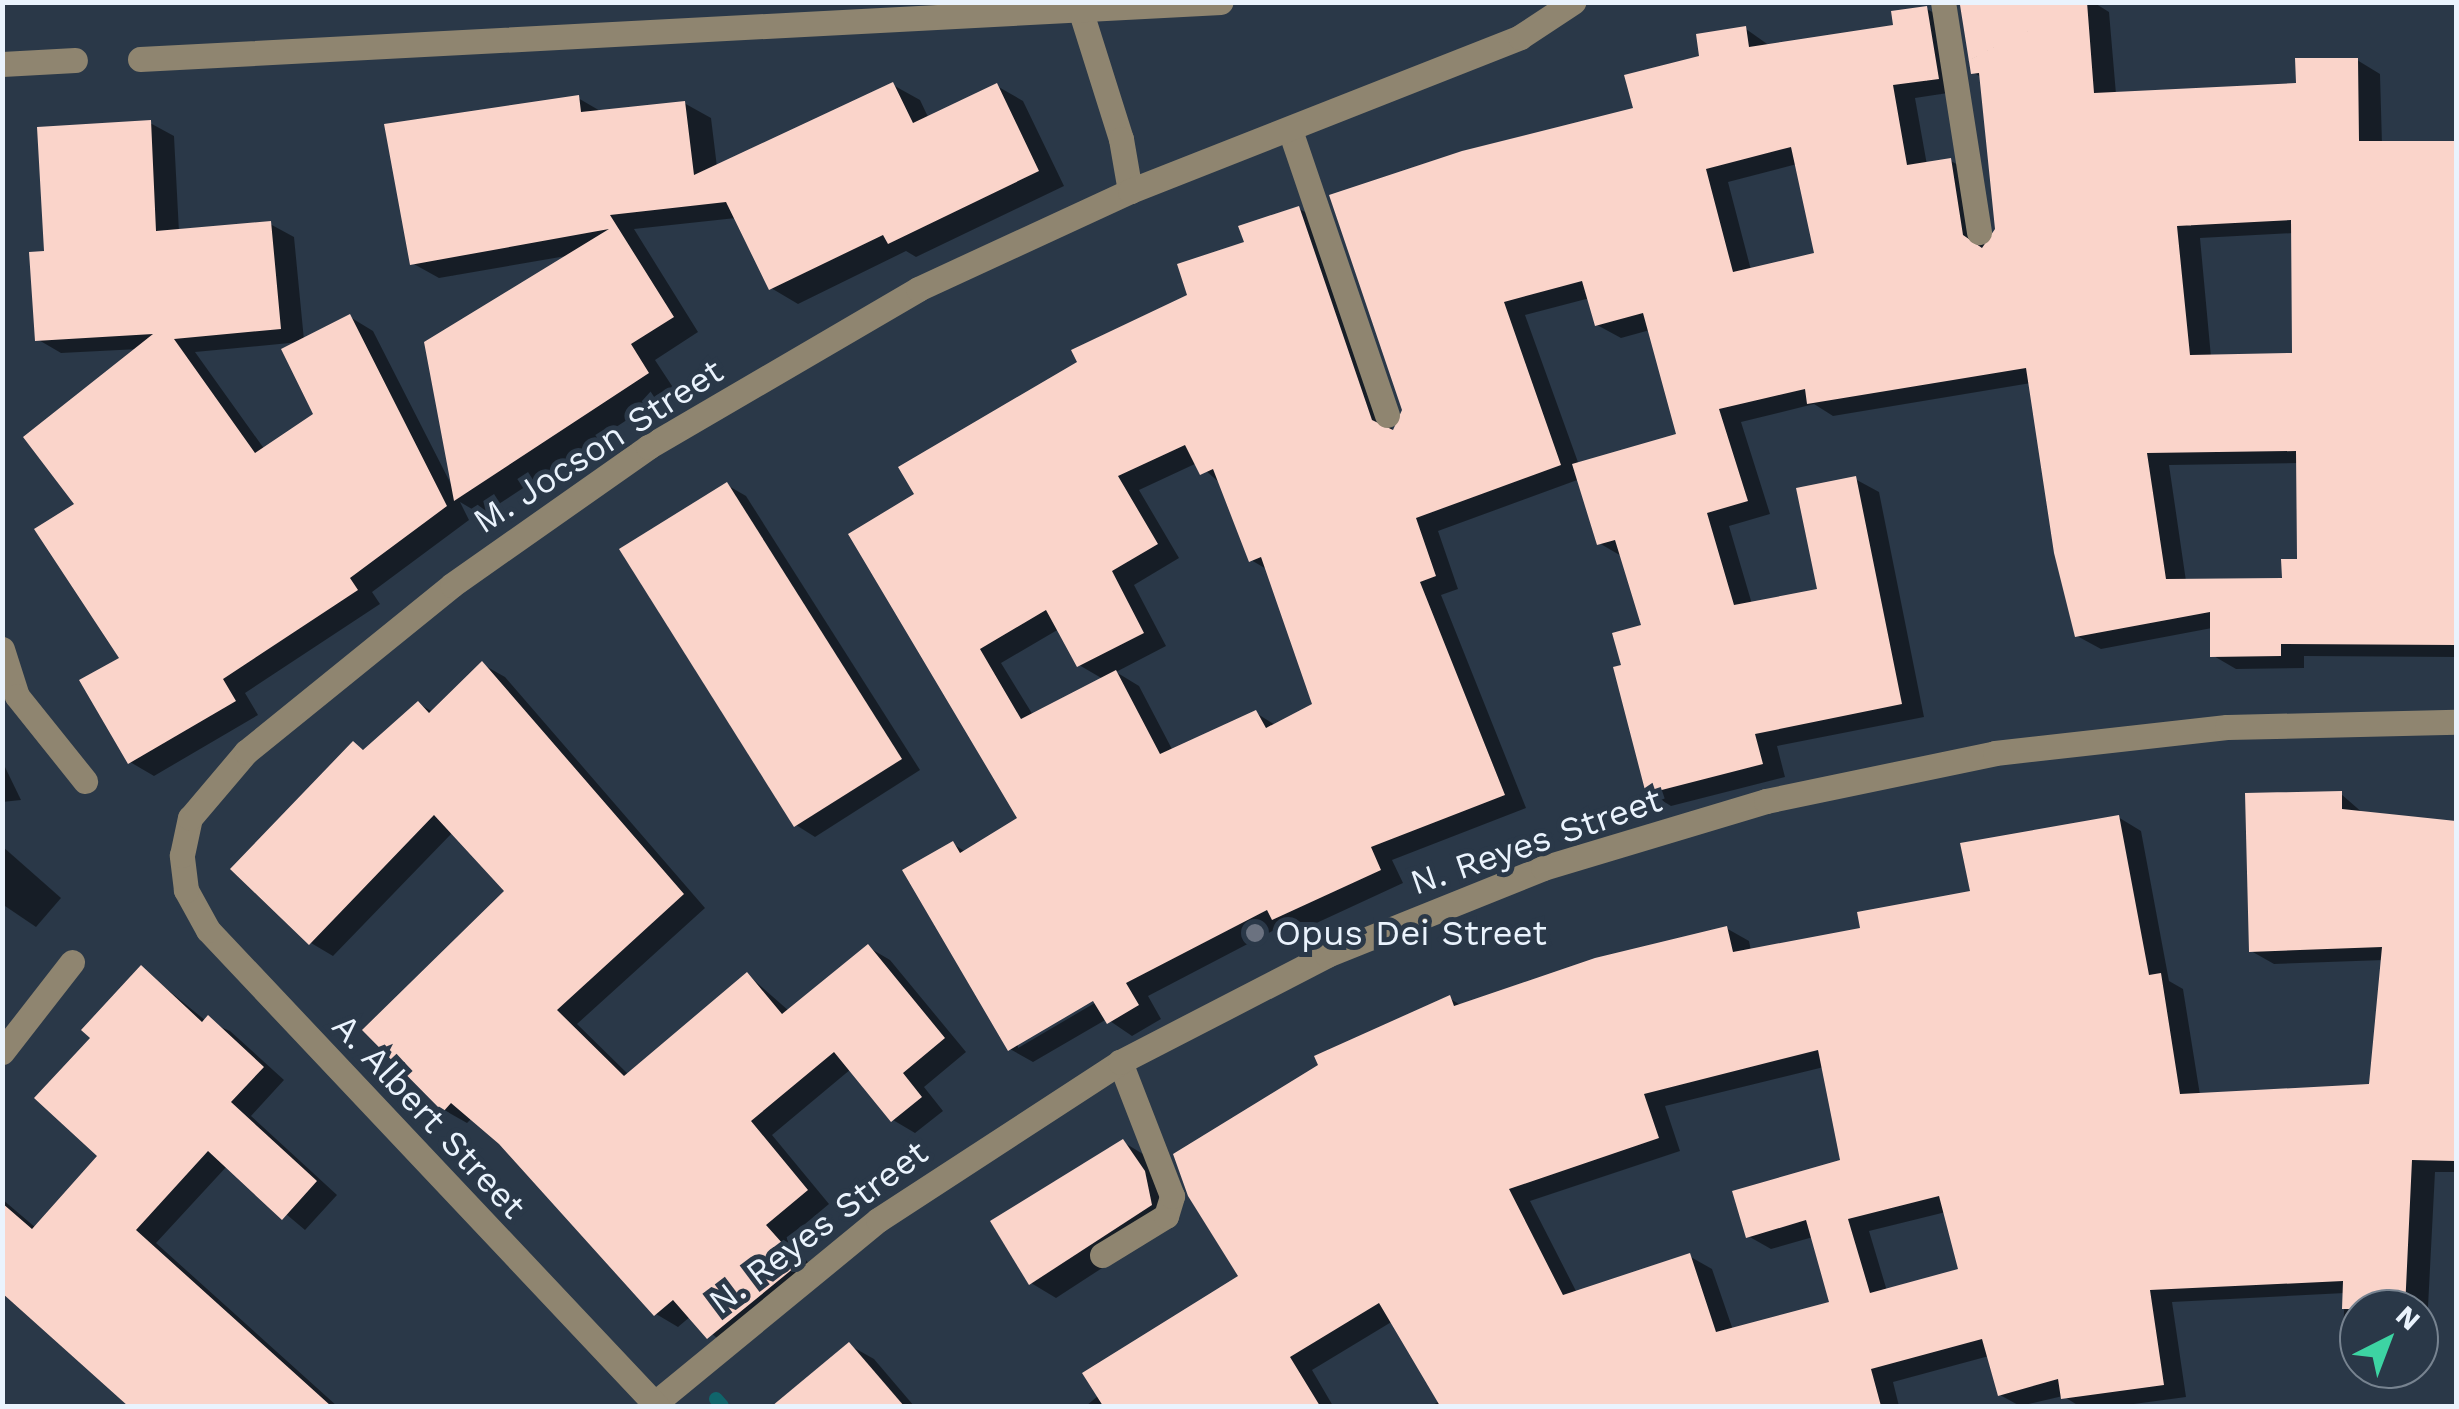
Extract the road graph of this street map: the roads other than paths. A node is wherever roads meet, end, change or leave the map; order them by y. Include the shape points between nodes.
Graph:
1 (1220, 2) edge
2 (1574, 2) edge
3 (1943, 2) edge
4 (1080, 10) junction
5 (140, 58) dead end
6 (75, 60) dead end
7 (2, 64) edge
8 (1290, 130) junction
9 (1130, 191) junction
10 (1979, 232) dead end
11 (1387, 415) dead end
12 (2, 649) edge
13 (2456, 722) edge
14 (85, 781) dead end
15 (182, 855) joint
16 (72, 962) dead end
17 (2, 1052) edge
18 (1120, 1062) junction
19 (1102, 1255) dead end
20 (656, 1405) edge

1 - 4 street
2 - 8 street, M. Jocson Street via 1520,37
3 - 10 street
4 - 5 street
4 - 9 street via 1122,139
6 - 7 street
8 - 9 street, M. Jocson Street
8 - 11 street
9 - 15 street, M. Jocson Street via 918,289 648,447 452,585 246,752 190,818
12 - 14 street via 17,696
13 - 18 street, N. Reyes Street via 2226,727 2014,751 1766,801 1543,868 1327,955
15 - 20 street, A. Albert Street via 186,890 208,930
16 - 17 street
18 - 19 street via 1172,1196 1166,1216
18 - 20 street, N. Reyes Street via 878,1220

